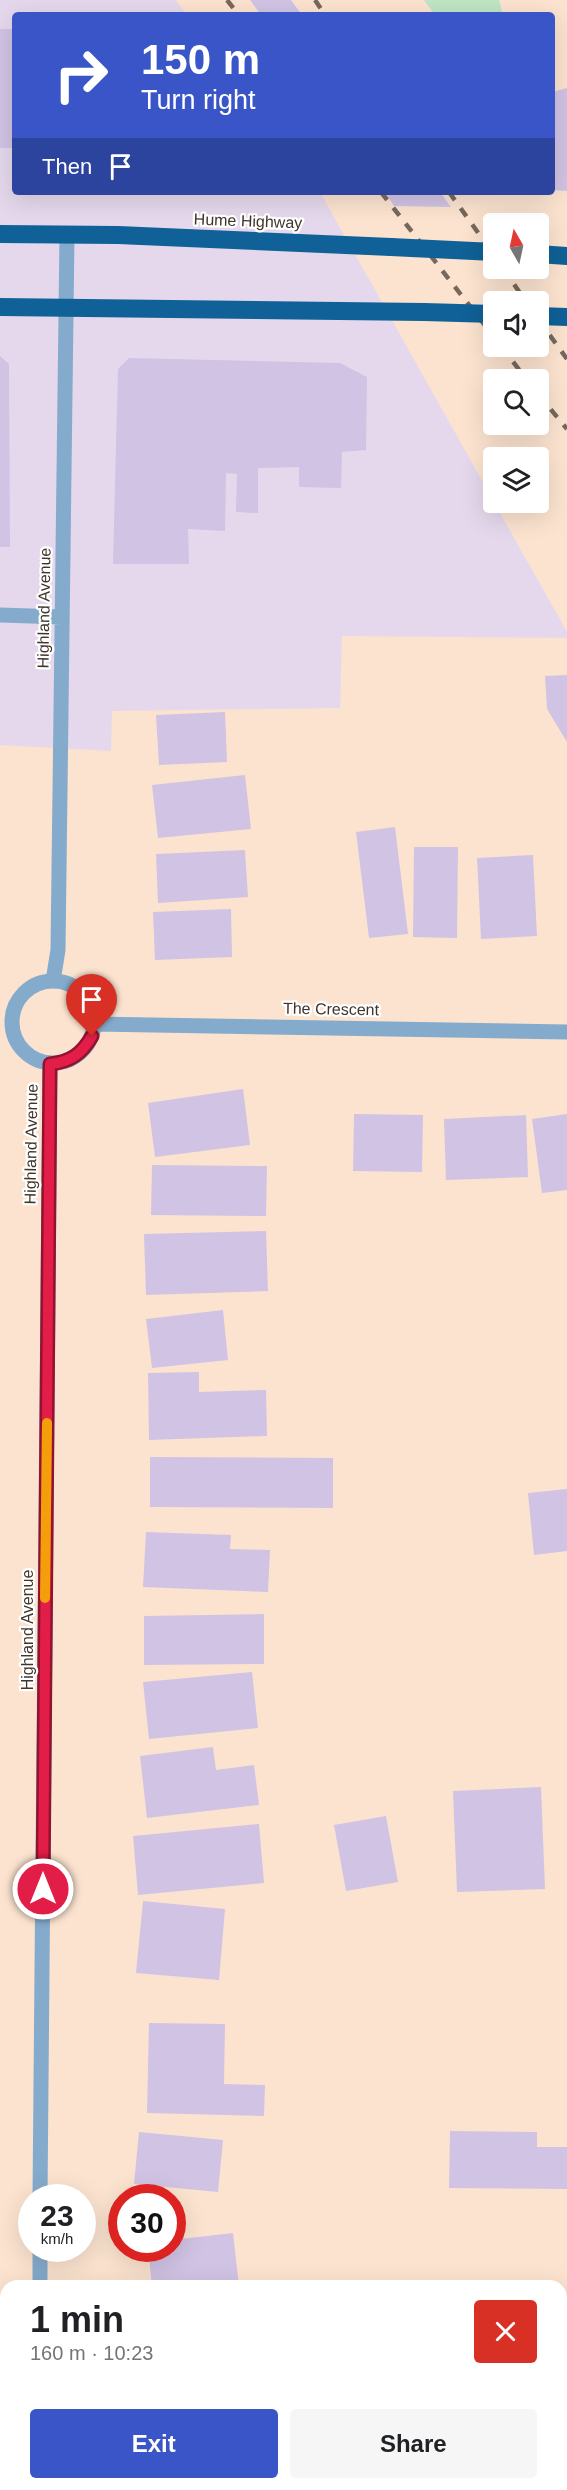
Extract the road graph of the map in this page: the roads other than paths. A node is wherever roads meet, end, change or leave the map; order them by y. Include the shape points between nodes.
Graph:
1 (0, 234) edge
2 (67, 235) junction
3 (483, 251) edge
4 (549, 255) edge
5 (567, 256) edge
6 (0, 307) edge
7 (66, 309) junction
8 (483, 314) edge
9 (0, 615) edge
10 (62, 617) junction
11 (53, 981) junction
12 (6, 1018) edge
13 (94, 1024) junction
14 (567, 1032) edge
15 (50, 1064) junction
16 (40, 2184) edge
17 (40, 2262) edge
18 (40, 2280) edge

1 - 2 highway, Hume Highway
2 - 3 highway, Hume Highway, bridge
2 - 7 street, Highland Avenue
4 - 5 highway
6 - 7 highway
7 - 8 highway, bridge
7 - 10 street, Highland Avenue
9 - 10 street
10 - 11 street, Highland Avenue via 58,950
11 - 12 street via 30,988
11 - 13 street via 66,983 82,994
12 - 15 street via 17,1044 26,1054
13 - 14 street, The Crescent
13 - 15 street via 85,1048 63,1062
15 - 16 street, Highland Avenue
17 - 18 street

